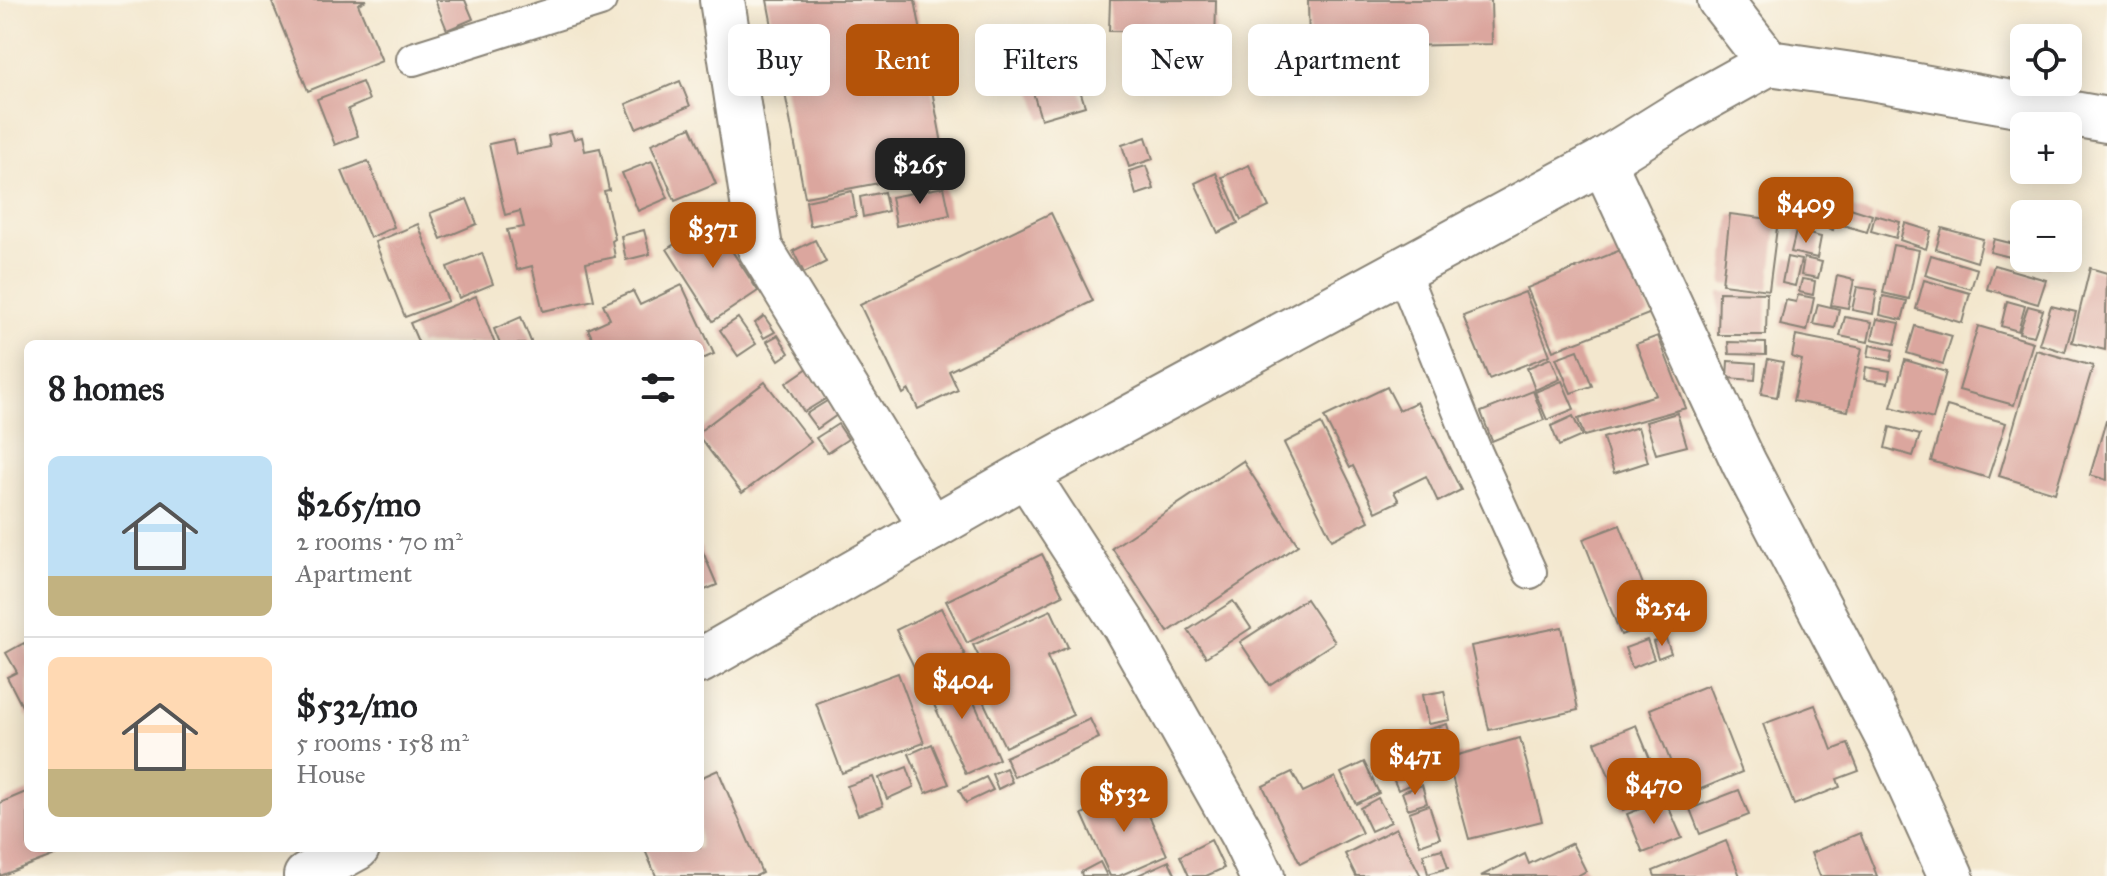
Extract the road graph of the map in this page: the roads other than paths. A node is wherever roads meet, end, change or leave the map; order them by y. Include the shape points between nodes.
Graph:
1 (600, 0) edge
2 (722, 0) edge
3 (1720, 0) edge
4 (413, 59) dead end
5 (1769, 63) junction
6 (2107, 120) edge
7 (1603, 161) junction
8 (1402, 270) junction
9 (1026, 474) junction
10 (932, 528) junction
11 (1530, 572) dead end
12 (704, 659) edge
13 (350, 852) edge
14 (306, 876) edge
15 (1262, 876) edge
16 (1951, 876) edge

1 - 4 lane
2 - 10 street via 760,248
3 - 5 street
5 - 6 street
5 - 7 street
7 - 8 street
7 - 16 street via 1744,463 1890,742
8 - 9 street
8 - 11 lane
9 - 10 street
9 - 15 street via 1124,625
10 - 12 street
13 - 14 street

